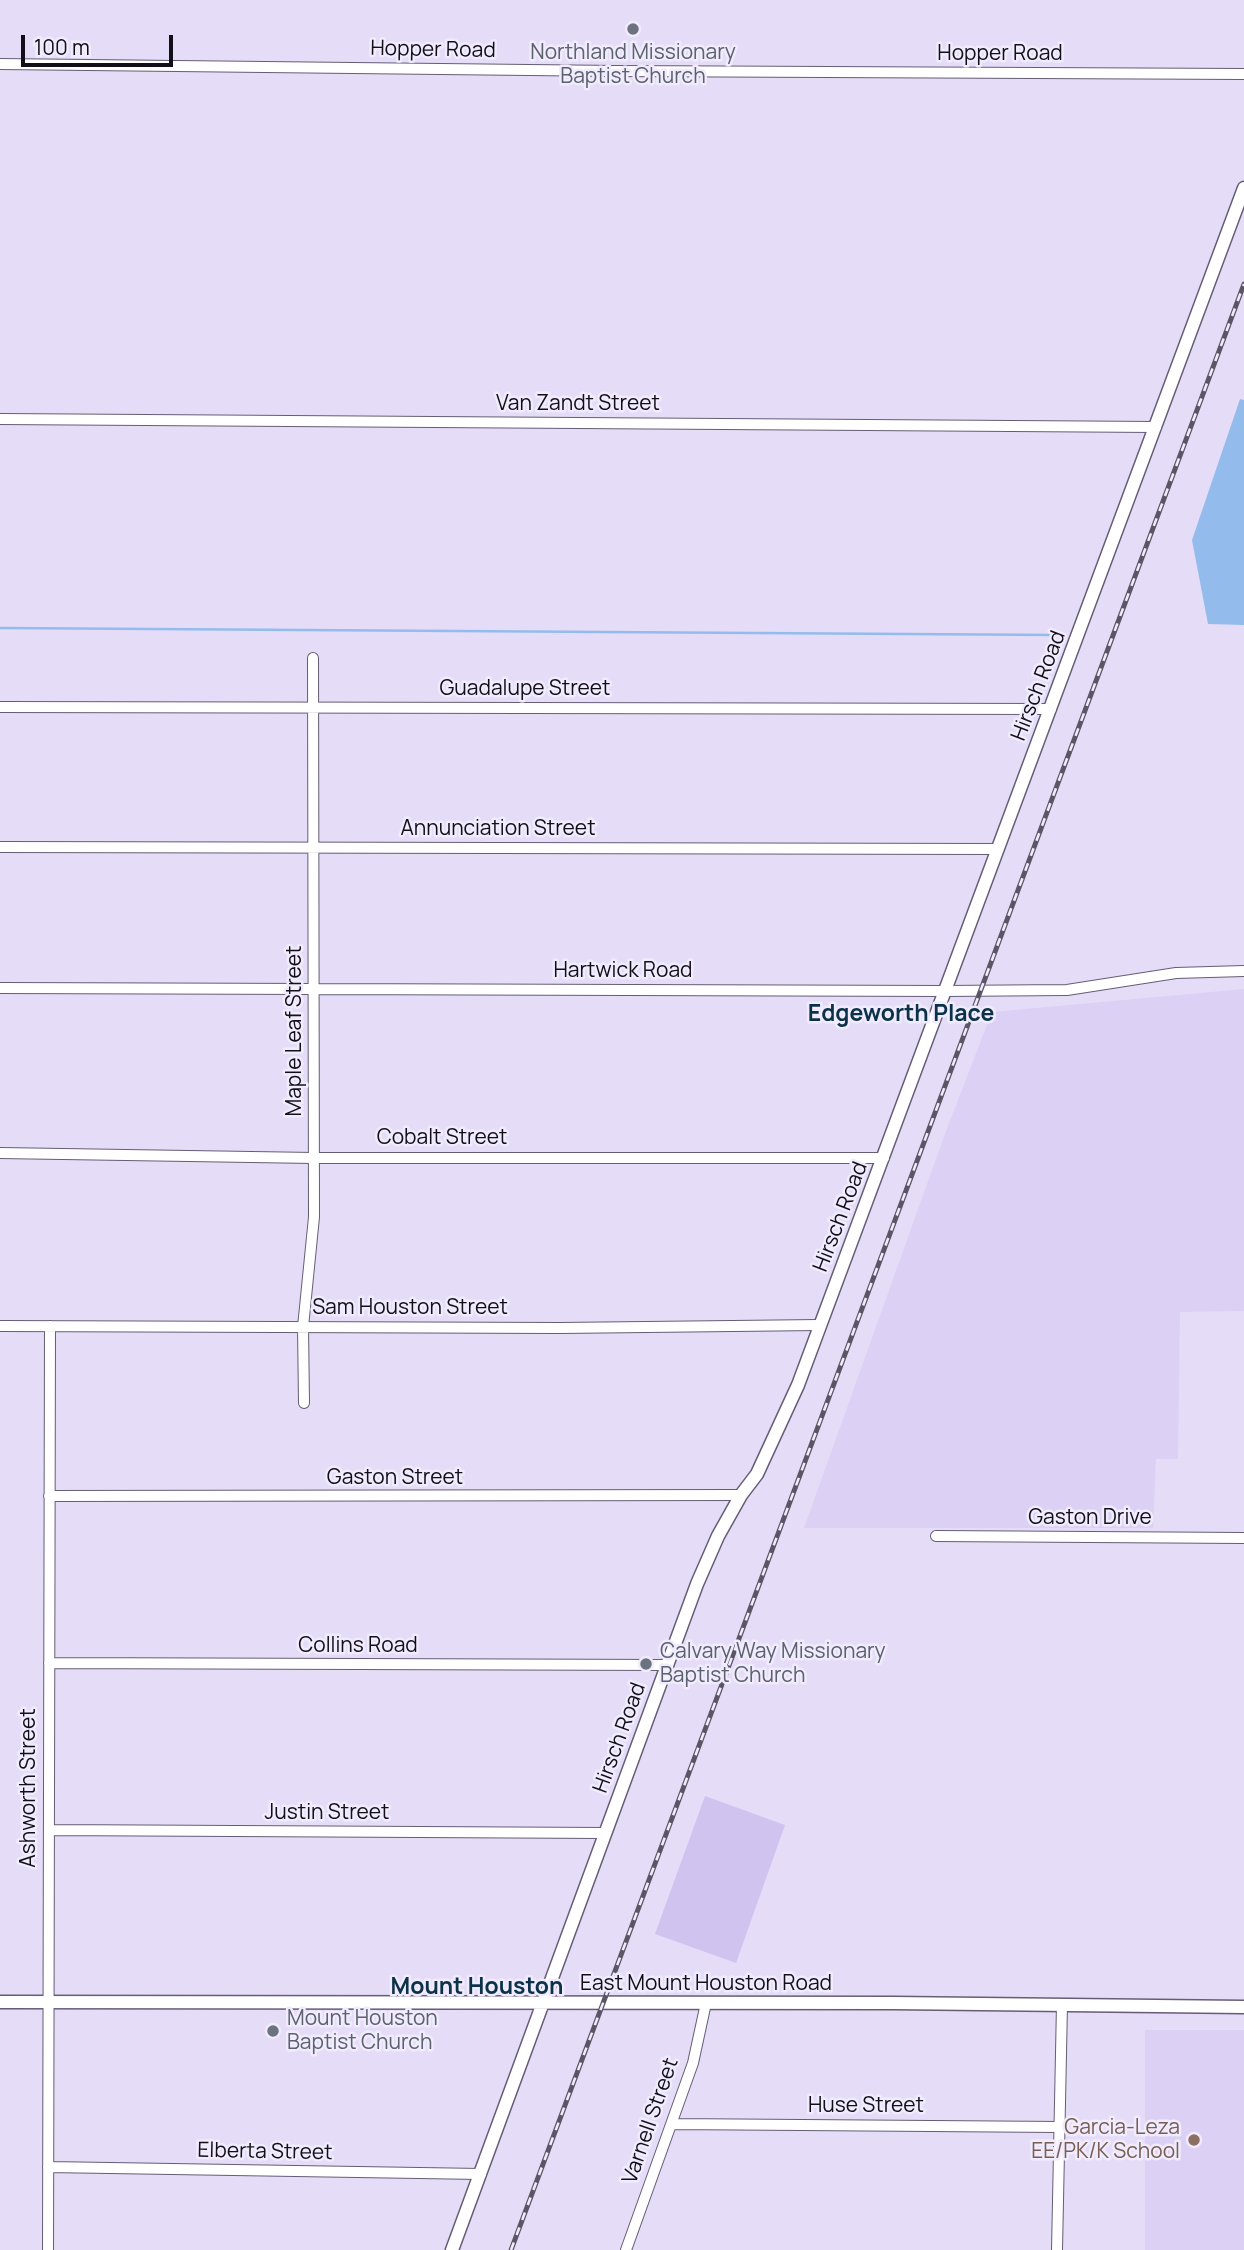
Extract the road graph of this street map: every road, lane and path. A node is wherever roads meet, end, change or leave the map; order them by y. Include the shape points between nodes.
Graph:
1 (0, 64) edge
2 (1244, 74) edge
3 (1244, 188) edge
4 (0, 419) edge
5 (1156, 427) junction
6 (313, 658) dead end
7 (0, 707) edge
8 (313, 709) junction
9 (1051, 709) junction
10 (0, 847) edge
11 (314, 848) junction
12 (997, 849) junction
13 (1244, 971) edge
14 (0, 988) edge
15 (314, 989) junction
16 (944, 991) junction
17 (0, 1153) edge
18 (314, 1158) junction
19 (884, 1158) junction
20 (819, 1325) junction
21 (0, 1326) edge
22 (50, 1326) junction
23 (303, 1327) junction
24 (304, 1403) dead end
25 (741, 1495) junction
26 (49, 1496) junction
27 (936, 1536) dead end
28 (1244, 1538) edge
29 (49, 1663) junction
30 (667, 1665) junction
31 (49, 1830) junction
32 (605, 1833) junction
33 (48, 2001) junction
34 (0, 2002) edge
35 (706, 2003) junction
36 (543, 2004) junction
37 (1062, 2004) junction
38 (1244, 2007) edge
39 (672, 2124) junction
40 (1060, 2127) junction
41 (48, 2167) junction
42 (481, 2174) junction
43 (48, 2250) edge
44 (452, 2250) edge
45 (626, 2250) edge
46 (1057, 2250) edge

1 - 2 street, Hopper Road
3 - 5 main road, Hirsch Road
4 - 5 street, Van Zandt Street
5 - 9 main road, Hirsch Road
6 - 8 street, Maple Leaf Street
7 - 8 street, Guadalupe Street
8 - 9 street, Guadalupe Street
8 - 11 street, Maple Leaf Street
9 - 12 main road, Hirsch Road
10 - 11 street, Annunciation Street
11 - 12 street, Annunciation Street
11 - 15 street, Maple Leaf Street
12 - 16 main road, Hirsch Road
13 - 16 street, Hartwick Road via 1176,973 1067,990
14 - 15 street, Hartwick Road
15 - 16 street, Hartwick Road
15 - 18 street, Maple Leaf Street
16 - 19 main road, Hirsch Road
17 - 18 street, Cobalt Street
18 - 19 street, Cobalt Street
18 - 23 street, Maple Leaf Street via 314,1217
19 - 20 main road, Hirsch Road
20 - 23 street, Sam Houston Street
20 - 25 main road, Hirsch Road via 776,1436
21 - 22 street, Sam Houston Street
22 - 23 street, Sam Houston Street
22 - 26 street, Ashworth Street
23 - 24 street, Maple Leaf Street
25 - 26 street, Gaston Street
25 - 30 main road, Hirsch Road via 709,1558
26 - 29 street, Ashworth Street
27 - 28 street, Gaston Drive
29 - 30 street, Collins Road
29 - 31 street, Ashworth Street
30 - 32 main road, Hirsch Road
31 - 32 street, Justin Street
31 - 33 street, Ashworth Street
32 - 36 main road, Hirsch Road
33 - 34 main road, East Mount Houston Road
33 - 36 main road, East Mount Houston Road
33 - 41 street, Ashworth Street
35 - 36 main road, East Mount Houston Road
35 - 37 main road, East Mount Houston Road
35 - 39 street, Varnell Street via 693,2063
36 - 42 main road, Hirsch Road
37 - 38 main road, East Mount Houston Road
37 - 40 street
39 - 40 street, Huse Street
39 - 45 street, Varnell Street
40 - 46 street
41 - 42 street, Elberta Street
41 - 43 street, Ashworth Street
42 - 44 main road, Hirsch Road

